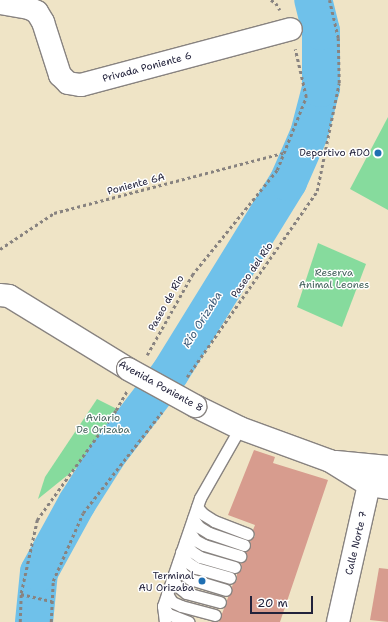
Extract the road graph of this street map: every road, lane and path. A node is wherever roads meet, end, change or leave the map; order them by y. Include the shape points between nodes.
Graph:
1 (271, 0) edge
2 (329, 0) edge
3 (0, 2) edge
4 (290, 29) junction
5 (284, 153) junction
6 (0, 249) edge
7 (3, 290) edge
8 (134, 371) junction
9 (186, 378) dead end
10 (164, 410) dead end
11 (240, 428) junction
12 (380, 476) edge
13 (197, 507) junction
14 (193, 519) junction
15 (189, 531) junction
16 (248, 534) dead end
17 (244, 545) dead end
18 (183, 547) junction
19 (240, 556) dead end
20 (178, 563) junction
21 (235, 567) dead end
22 (172, 578) junction
23 (230, 578) dead end
24 (225, 590) dead end
25 (167, 594) junction
26 (22, 595) junction
27 (51, 601) junction
28 (220, 602) dead end
29 (163, 606) junction
30 (215, 615) dead end
31 (20, 622) edge
32 (51, 622) edge
33 (165, 622) edge
34 (189, 622) edge
35 (338, 622) edge

1 - 4 path, Paseo de Rio via 276,3
2 - 9 path, Paseo del Río via 338,38 339,83 317,191
3 - 4 street, Privada Poniente 6 via 38,12 60,75 68,83 80,85
4 - 5 path, Paseo de Rio via 306,97
5 - 6 path, Poniente 6A via 54,213
5 - 8 path, Paseo de Rio via 277,170 192,275
7 - 8 street, Avenida Poniente 8
8 - 11 street, Avenida Poniente 8, bridge
8 - 26 path, Paseo de Rio via 116,410 37,520
10 - 27 path via 83,513 53,581
11 - 12 street, Avenida Poniente 8 via 330,462
11 - 13 lane
12 - 35 street, Calle Norte 7
13 - 14 lane
13 - 16 lane via 214,521
14 - 15 lane
14 - 17 lane via 199,527 209,533
15 - 18 lane
15 - 19 lane via 195,540 204,545
18 - 20 lane
18 - 21 lane via 200,557
18 - 23 lane via 187,562 196,568
20 - 22 lane
20 - 24 lane via 182,573 190,579
22 - 25 lane
22 - 28 lane via 177,586 186,592
25 - 29 lane
25 - 30 lane via 172,602 181,606
26 - 27 path
26 - 31 path, Paseo de Rio
27 - 32 path
29 - 33 lane
29 - 34 lane via 168,614

